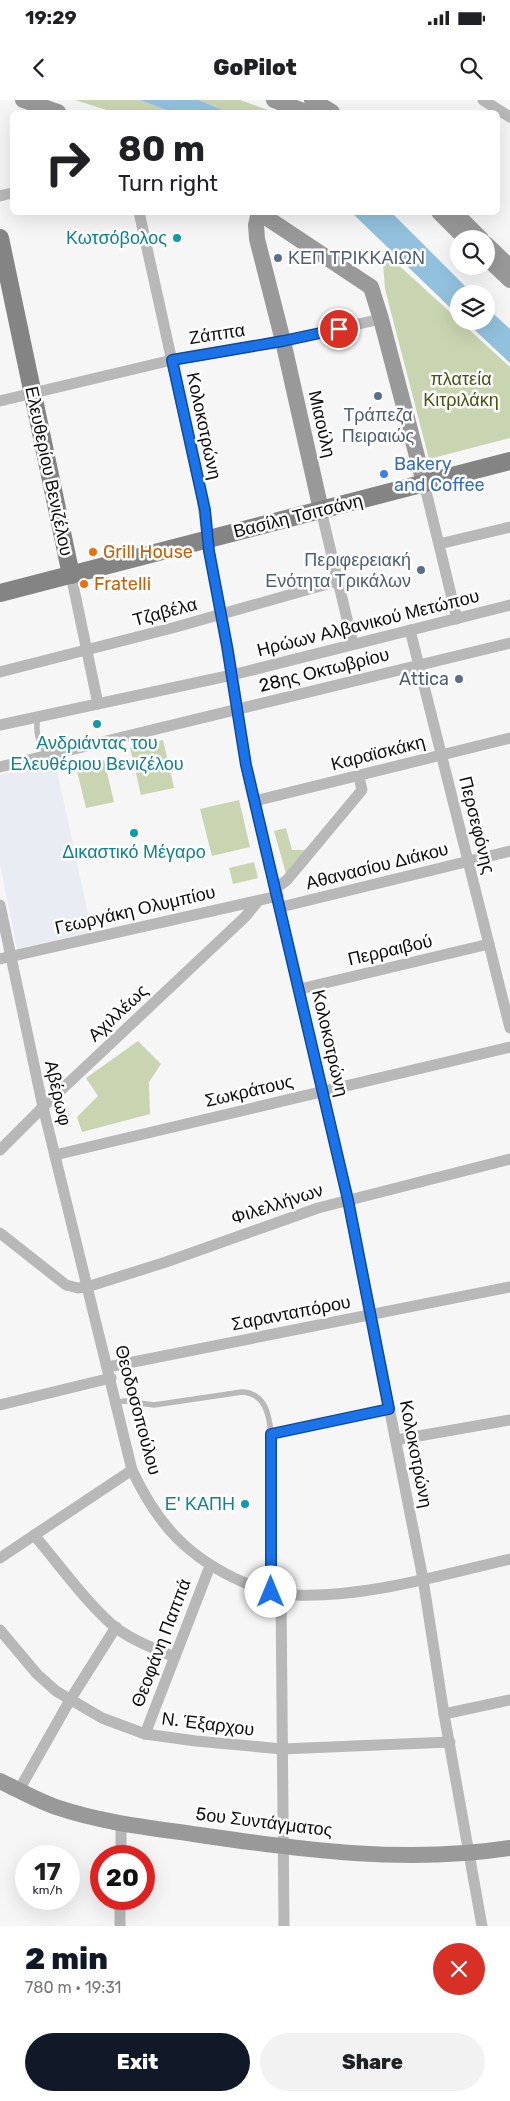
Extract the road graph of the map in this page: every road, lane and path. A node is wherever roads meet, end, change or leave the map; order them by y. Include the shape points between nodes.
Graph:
1 (23, 100) edge
2 (274, 100) edge
3 (312, 100) edge
4 (483, 100) edge
5 (331, 109) edge
6 (52, 110) edge
7 (301, 110) edge
8 (499, 110) edge
9 (140, 215) edge
10 (262, 215) edge
11 (264, 215) edge
12 (442, 215) edge
13 (457, 215) edge
14 (457, 230) edge
15 (472, 230) edge
16 (0, 238) edge
17 (495, 253) edge
18 (495, 266) edge
19 (510, 267) edge
20 (510, 280) edge
21 (381, 319) junction
22 (283, 341) junction
23 (172, 360) junction
24 (33, 393) junction
25 (0, 401) edge
26 (510, 461) edge
27 (424, 483) junction
28 (321, 510) junction
29 (510, 527) edge
30 (207, 539) junction
31 (439, 544) junction
32 (70, 575) junction
33 (338, 581) junction
34 (0, 593) edge
35 (510, 606) edge
36 (221, 614) junction
37 (457, 619) junction
38 (410, 630) junction
39 (510, 643) edge
40 (353, 644) junction
41 (87, 651) junction
42 (419, 665) junction
43 (0, 672) edge
44 (232, 674) junction
45 (98, 704) junction
46 (236, 710) junction
47 (38, 716) junction
48 (0, 725) edge
49 (510, 738) edge
50 (48, 755) junction
51 (442, 755) junction
52 (0, 767) edge
53 (359, 777) junction
54 (255, 801) junction
55 (510, 850) edge
56 (468, 861) junction
57 (278, 897) junction
58 (258, 901) junction
59 (0, 905) edge
60 (489, 944) junction
61 (5, 957) edge
62 (300, 989) junction
63 (510, 1028) edge
64 (510, 1047) edge
65 (323, 1091) junction
66 (43, 1107) junction
67 (0, 1150) edge
68 (55, 1155) junction
69 (510, 1159) edge
70 (348, 1200) junction
71 (0, 1233) edge
72 (87, 1287) junction
73 (510, 1288) edge
74 (370, 1315) junction
75 (109, 1372) junction
76 (117, 1402) junction
77 (0, 1405) edge
78 (389, 1409) junction
79 (510, 1420) edge
80 (271, 1434) junction
81 (396, 1440) junction
82 (132, 1470) junction
83 (34, 1535) junction
84 (0, 1558) edge
85 (510, 1559) edge
86 (210, 1566) junction
87 (423, 1579) junction
88 (276, 1593) junction
89 (116, 1627) junction
90 (0, 1630) edge
91 (175, 1657) junction
92 (70, 1700) junction
93 (510, 1700) edge
94 (444, 1714) junction
95 (145, 1734) junction
96 (450, 1742) junction
97 (282, 1749) junction
98 (0, 1781) edge
99 (0, 1790) edge
100 (19, 1790) junction
101 (121, 1823) junction
102 (121, 1845) edge
103 (284, 1846) junction
104 (510, 1848) edge
105 (470, 1854) junction
106 (120, 1910) edge
107 (120, 1926) edge
108 (284, 1926) edge
109 (482, 1926) edge

1 - 6 street
2 - 7 street
3 - 5 street
4 - 8 street
9 - 23 street, Κολοκοτρώνη
10 - 22 street, Μιαούλη via 256,224 256,239
11 - 21 street via 368,285
12 - 14 street
13 - 15 street
16 - 24 main road, Ελευθερίου Βενιζέλου
17 - 19 street
18 - 20 street
21 - 22 street, Ζάππα
21 - 27 street
22 - 23 street, Ζάππα
22 - 28 street, Μιαούλη
23 - 24 street, Ζάππα
23 - 30 street, Κολοκοτρώνη via 202,497
24 - 25 street, Ζάππα
24 - 32 main road, Ελευθερίου Βενιζέλου
26 - 27 main road, Βασίλη Τσιτσάνη
27 - 28 main road, Βασίλη Τσιτσάνη
27 - 31 street
28 - 30 main road, Βασίλη Τσιτσάνη
28 - 33 street, Μιαούλη
29 - 31 street
30 - 32 main road, Βασίλη Τσιτσάνη
30 - 36 street, Κολοκοτρώνη
31 - 37 street
32 - 34 main road, Βασίλη Τσιτσάνη
32 - 41 street, Ελευθερίου Βενιζέλου
33 - 36 street, Τζαβέλα
33 - 40 street, Μιαούλη
35 - 37 street, Ηρώων Αλβανικού Μετώπου
36 - 41 street, Τζαβέλα
36 - 44 street, Κολοκοτρώνη
37 - 38 street, Ηρώων Αλβανικού Μετώπου
38 - 40 street, Ηρώων Αλβανικού Μετώπου
38 - 42 street, Περσεφόνης
39 - 42 street, 28ης Οκτωβρίου
40 - 44 street, Ηρώων Αλβανικού Μετώπου
41 - 43 street, Τζαβέλα
41 - 45 street, Ελευθερίου Βενιζέλου
42 - 46 street, 28ης Οκτωβρίου
42 - 51 street, Περσεφόνης
44 - 45 street, Ηρώων Αλβανικού Μετώπου
44 - 46 street, Κολοκοτρώνη
45 - 47 street, Ηρώων Αλβανικού Μετώπου
46 - 50 street, 28ης Οκτωβρίου
46 - 54 street, Κολοκοτρώνη
47 - 48 street, Ηρώων Αλβανικού Μετώπου
47 - 50 lane via 38,738
49 - 51 street, Καραϊσκάκη
50 - 52 street, 28ης Οκτωβρίου
51 - 53 street, Καραϊσκάκη
51 - 56 street, Περσεφόνης
53 - 54 street, Καραϊσκάκη
53 - 57 street via 362,790 287,880
54 - 57 street, Κολοκοτρώνη
55 - 56 street, Αθανασίου Διάκου
56 - 57 street, Αθανασίου Διάκου
56 - 60 street, Περσεφόνης
57 - 58 street, Γεωργάκη Ολυμπίου
57 - 62 street, Κολοκοτρώνη
58 - 61 street, Γεωργάκη Ολυμπίου
58 - 66 street, Αχιλλέως via 246,918
59 - 61 street, Αβέρωφ
60 - 62 street, Περραιβού
60 - 63 street, Περσεφόνης
61 - 66 street, Αβέρωφ
62 - 65 street, Κολοκοτρώνη
64 - 65 street, Σωκράτους
65 - 68 street, Σωκράτους
65 - 70 street, Κολοκοτρώνη
66 - 67 street, Αχιλλέως
66 - 68 street, Αβέρωφ
68 - 72 street, Αβέρωφ
69 - 70 street, Φιλελλήνων
70 - 72 street, Φιλελλήνων via 298,1214
70 - 74 street, Κολοκοτρώνη
71 - 72 street via 66,1285
72 - 75 street, Θεοδοσοπούλου
73 - 74 street, Σαρανταπόρου
74 - 75 street, Σαρανταπόρου
74 - 78 street, Κολοκοτρώνη
75 - 76 street, Θεοδοσοπούλου
75 - 77 street, Σαρανταπόρου
76 - 80 lane via 154,1405 249,1392 263,1402
76 - 82 street, Θεοδοσοπούλου
78 - 80 lane
78 - 81 street, Κολοκοτρώνη
79 - 81 street
80 - 88 lane
81 - 87 street, Κολοκοτρώνη
82 - 83 street
82 - 86 street, Θεοδοσοπούλου via 159,1518 186,1547
83 - 84 street
83 - 89 street
85 - 87 street, Θεοδοσοπούλου
86 - 88 street, Θεοδοσοπούλου via 237,1580
86 - 91 street, Θεοφάνη Παππά
87 - 88 street, Θεοδοσοπούλου via 340,1594
87 - 94 street, Κολοκοτρώνη
88 - 97 street
89 - 91 street
89 - 92 street
90 - 92 street, Ν. Έξαρχου via 37,1674
91 - 95 street, Θεοφάνη Παππά
92 - 95 street, Ν. Έξαρχου
92 - 100 street
93 - 94 street
94 - 96 street, Κολοκοτρώνη
95 - 97 street, Ν. Έξαρχου
96 - 97 street, Ν. Έξαρχου
96 - 105 street, Κολοκοτρώνη
97 - 103 street
98 - 100 street, 5ου Συντάγματος
99 - 100 street
100 - 101 street, 5ου Συντάγματος via 60,1808
101 - 102 street
101 - 103 street, 5ου Συντάγματος
103 - 105 street, 5ου Συντάγματος via 390,1855
103 - 108 street
104 - 105 street, 5ου Συντάγματος
105 - 109 street, Κολοκοτρώνη
106 - 107 street

